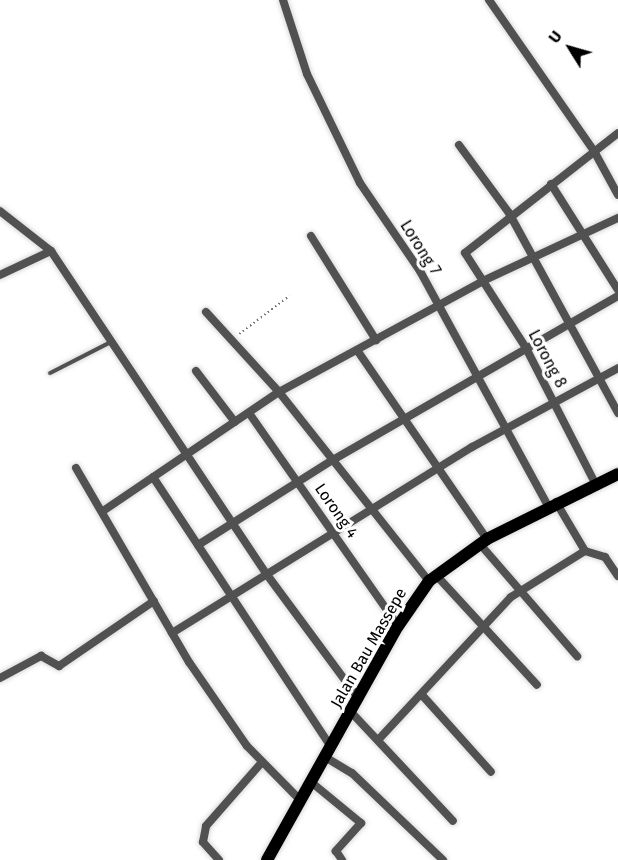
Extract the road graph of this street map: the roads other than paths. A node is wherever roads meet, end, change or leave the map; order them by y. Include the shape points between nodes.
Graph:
1 (283, 0) edge
2 (489, 0) edge
3 (618, 133) edge
4 (459, 145) dead end
5 (594, 151) junction
6 (551, 184) junction
7 (618, 195) edge
8 (0, 211) edge
9 (509, 213) junction
10 (618, 218) edge
11 (585, 233) junction
12 (311, 236) dead end
13 (51, 251) junction
14 (535, 257) junction
15 (0, 276) edge
16 (485, 280) junction
17 (618, 290) edge
18 (618, 296) edge
19 (436, 306) junction
20 (206, 312) dead end
21 (570, 321) junction
22 (376, 340) junction
23 (109, 343) junction
24 (526, 348) junction
25 (357, 350) junction
26 (618, 368) edge
27 (196, 371) dead end
28 (50, 373) dead end
29 (476, 379) junction
30 (598, 379) junction
31 (279, 392) junction
32 (553, 402) junction
33 (249, 413) junction
34 (618, 413) edge
35 (403, 419) junction
36 (235, 422) junction
37 (505, 428) junction
38 (186, 455) junction
39 (331, 461) junction
40 (76, 468) dead end
41 (436, 468) junction
42 (618, 474) edge
43 (153, 477) junction
44 (298, 482) junction
45 (595, 483) junction
46 (552, 504) junction
47 (372, 510) junction
48 (103, 511) junction
49 (234, 523) junction
50 (334, 534) junction
51 (483, 541) junction
52 (198, 545) junction
53 (585, 551) junction
54 (265, 572) junction
55 (618, 576) edge
56 (433, 578) junction
57 (520, 590) junction
58 (230, 595) junction
59 (153, 601) junction
60 (482, 625) junction
61 (398, 626) junction
62 (172, 633) junction
63 (577, 656) dead end
64 (0, 678) edge
65 (537, 685) dead end
66 (422, 694) junction
67 (358, 699) junction
68 (351, 712) junction
69 (379, 739) junction
70 (328, 752) junction
71 (262, 762) junction
72 (490, 772) dead end
73 (311, 782) junction
74 (301, 801) junction
75 (453, 821) dead end
76 (219, 860) edge
77 (267, 860) edge
78 (342, 860) edge
79 (443, 860) edge

1 - 19 street, Lorong 7 via 307,74 360,183 420,272
2 - 5 street
3 - 5 street
4 - 9 street
5 - 6 street
5 - 7 street
6 - 9 street
6 - 11 street
8 - 13 street
9 - 14 street
9 - 16 street, Lorong 8 via 465,252
10 - 11 street
11 - 14 street
11 - 17 street
12 - 22 street
13 - 15 street
13 - 23 street
14 - 16 street
14 - 21 street
16 - 19 street
16 - 24 street, Lorong 8
18 - 21 street
19 - 22 street
19 - 29 street, Lorong 7
20 - 31 street
21 - 24 street
21 - 30 street
22 - 25 street
23 - 28 lane
23 - 38 street
24 - 29 street
24 - 32 street, Lorong 8
25 - 31 street
25 - 35 street
26 - 30 street
27 - 36 street
29 - 35 street
29 - 37 street, Lorong 7
30 - 32 street
30 - 34 street
31 - 33 street
31 - 39 street
32 - 37 street
32 - 45 street, Lorong 8
33 - 36 street
33 - 44 street, Lorong 4
35 - 39 street
35 - 41 street
36 - 38 street
37 - 41 street
37 - 46 street, Lorong 7
38 - 43 street
38 - 49 street
39 - 44 street
39 - 47 street
40 - 48 street
41 - 47 street
41 - 51 street
42 - 45 main road, Jalan Bau Massepe
43 - 48 street
43 - 52 street
44 - 49 street
44 - 50 street, Lorong 4
45 - 46 main road, Jalan Bau Massepe
46 - 51 main road, Jalan Bau Massepe
46 - 53 street, Lorong 7
47 - 50 street
47 - 56 street
48 - 59 street
49 - 52 street
49 - 54 street
50 - 54 street
50 - 61 street, Lorong 4
51 - 56 main road, Jalan Bau Massepe
51 - 57 street
52 - 58 street
53 - 55 street via 605,557
53 - 57 street
54 - 58 street
54 - 67 street
56 - 60 street
56 - 61 main road, Jalan Bau Massepe
57 - 60 street
57 - 63 street
58 - 62 street
58 - 70 street
59 - 62 street
59 - 64 street via 59,666 41,656
60 - 65 street
60 - 66 street
61 - 67 main road, Jalan Bau Massepe
62 - 71 street
66 - 69 street
66 - 72 street
67 - 68 main road, Jalan Bau Massepe
68 - 69 street
68 - 70 main road, Jalan Bau Massepe
69 - 75 street
70 - 73 main road, Jalan Bau Massepe
70 - 79 street
71 - 74 street
71 - 76 street via 206,826 203,842
73 - 74 main road, Jalan Bau Massepe
73 - 78 street via 360,823 336,851
74 - 77 main road, Jalan Bau Massepe

